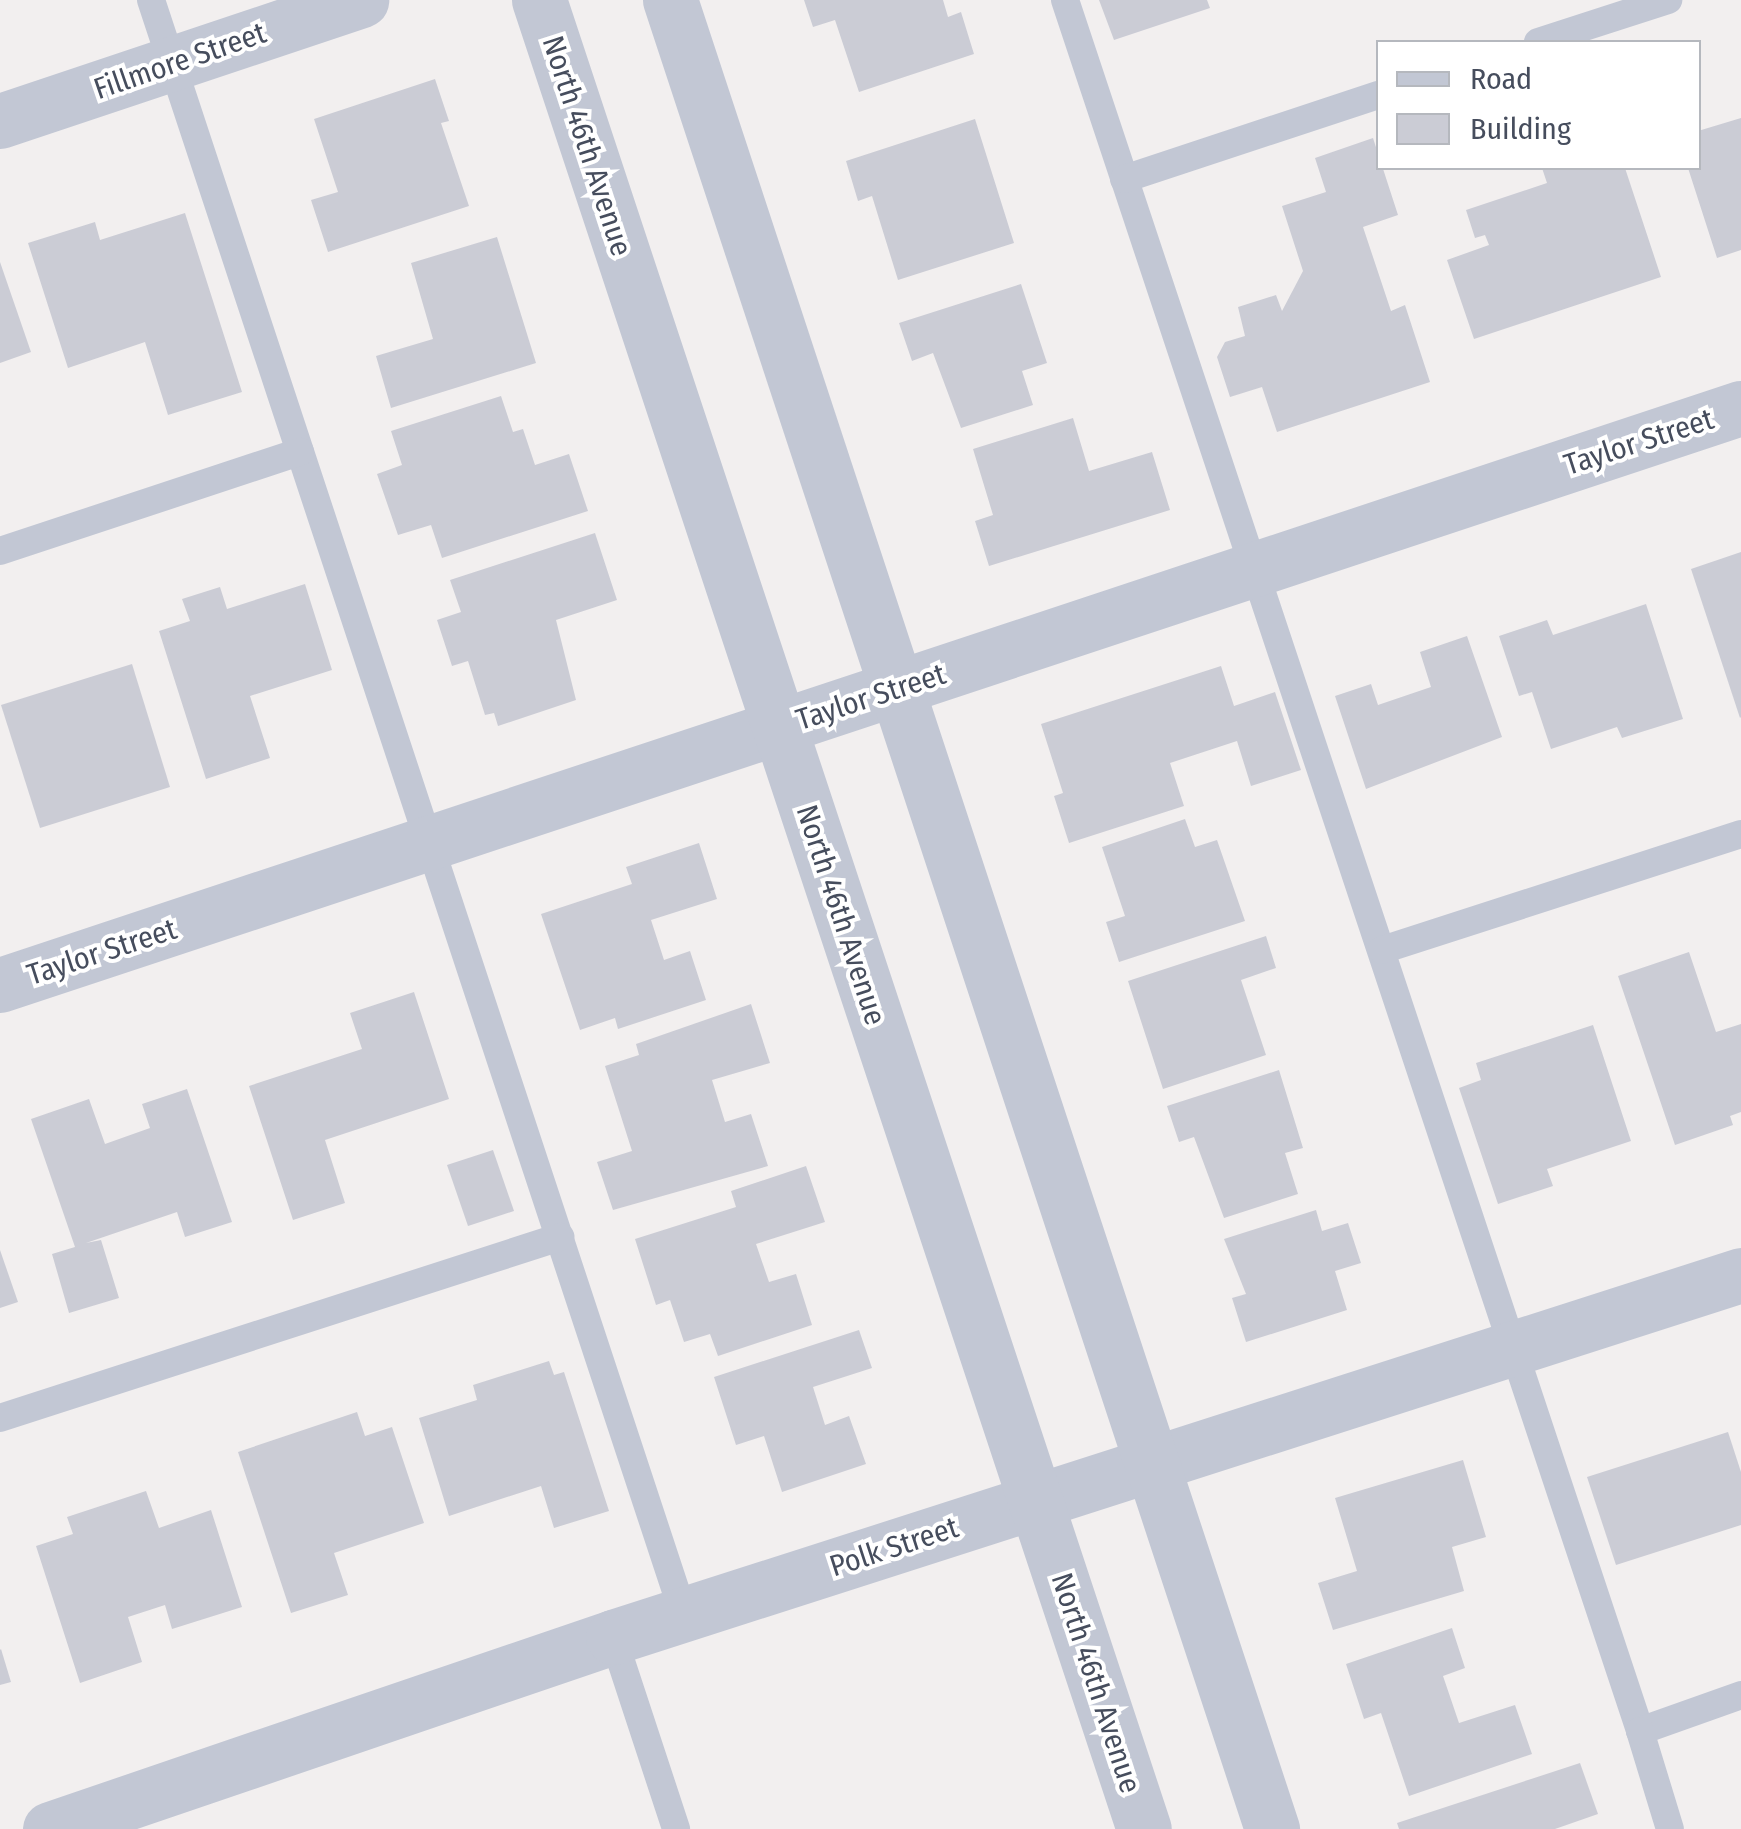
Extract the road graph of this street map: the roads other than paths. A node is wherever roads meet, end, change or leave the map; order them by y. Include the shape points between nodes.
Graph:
1 (150, 0) edge
2 (361, 0) edge
3 (539, 0) edge
4 (670, 0) edge
5 (1065, 0) edge
6 (1668, 0) edge
7 (1544, 40) edge
8 (172, 64) junction
9 (1376, 96) edge
10 (0, 121) edge
11 (1124, 179) junction
12 (1741, 408) edge
13 (300, 452) junction
14 (0, 551) edge
15 (1254, 570) junction
16 (898, 688) junction
17 (779, 727) junction
18 (1741, 834) edge
19 (430, 843) junction
20 (1382, 950) junction
21 (0, 985) edge
22 (560, 1238) junction
23 (1741, 1275) edge
24 (1516, 1347) junction
25 (0, 1418) edge
26 (1151, 1464) junction
27 (1036, 1500) junction
28 (684, 1615) junction
29 (612, 1638) junction
30 (1741, 1695) edge
31 (1640, 1731) junction
32 (50, 1829) edge
33 (676, 1829) edge
34 (1144, 1829) edge
35 (1272, 1829) edge
36 (1670, 1829) edge

1 - 8 lane
2 - 8 street, Fillmore Street
3 - 17 street, North 46th Avenue
4 - 16 street
5 - 11 lane
6 - 7 lane
8 - 10 street, Fillmore Street
8 - 13 lane
9 - 11 lane
11 - 15 lane
12 - 15 street, Taylor Street
13 - 14 lane
13 - 19 lane
15 - 16 street, Taylor Street
15 - 20 lane
16 - 17 street, Taylor Street
16 - 26 street
17 - 19 street, Taylor Street
17 - 27 street, North 46th Avenue
18 - 20 lane
19 - 21 street, Taylor Street
19 - 22 lane
20 - 24 lane
22 - 25 lane
22 - 28 lane
23 - 24 street, Polk Street
24 - 26 street, Polk Street
24 - 31 lane
26 - 27 street, Polk Street
26 - 35 street
27 - 28 street, Polk Street
27 - 34 street, North 46th Avenue
28 - 29 street, Polk Street
29 - 32 street, Polk Street
29 - 33 lane
30 - 31 lane
31 - 36 lane

